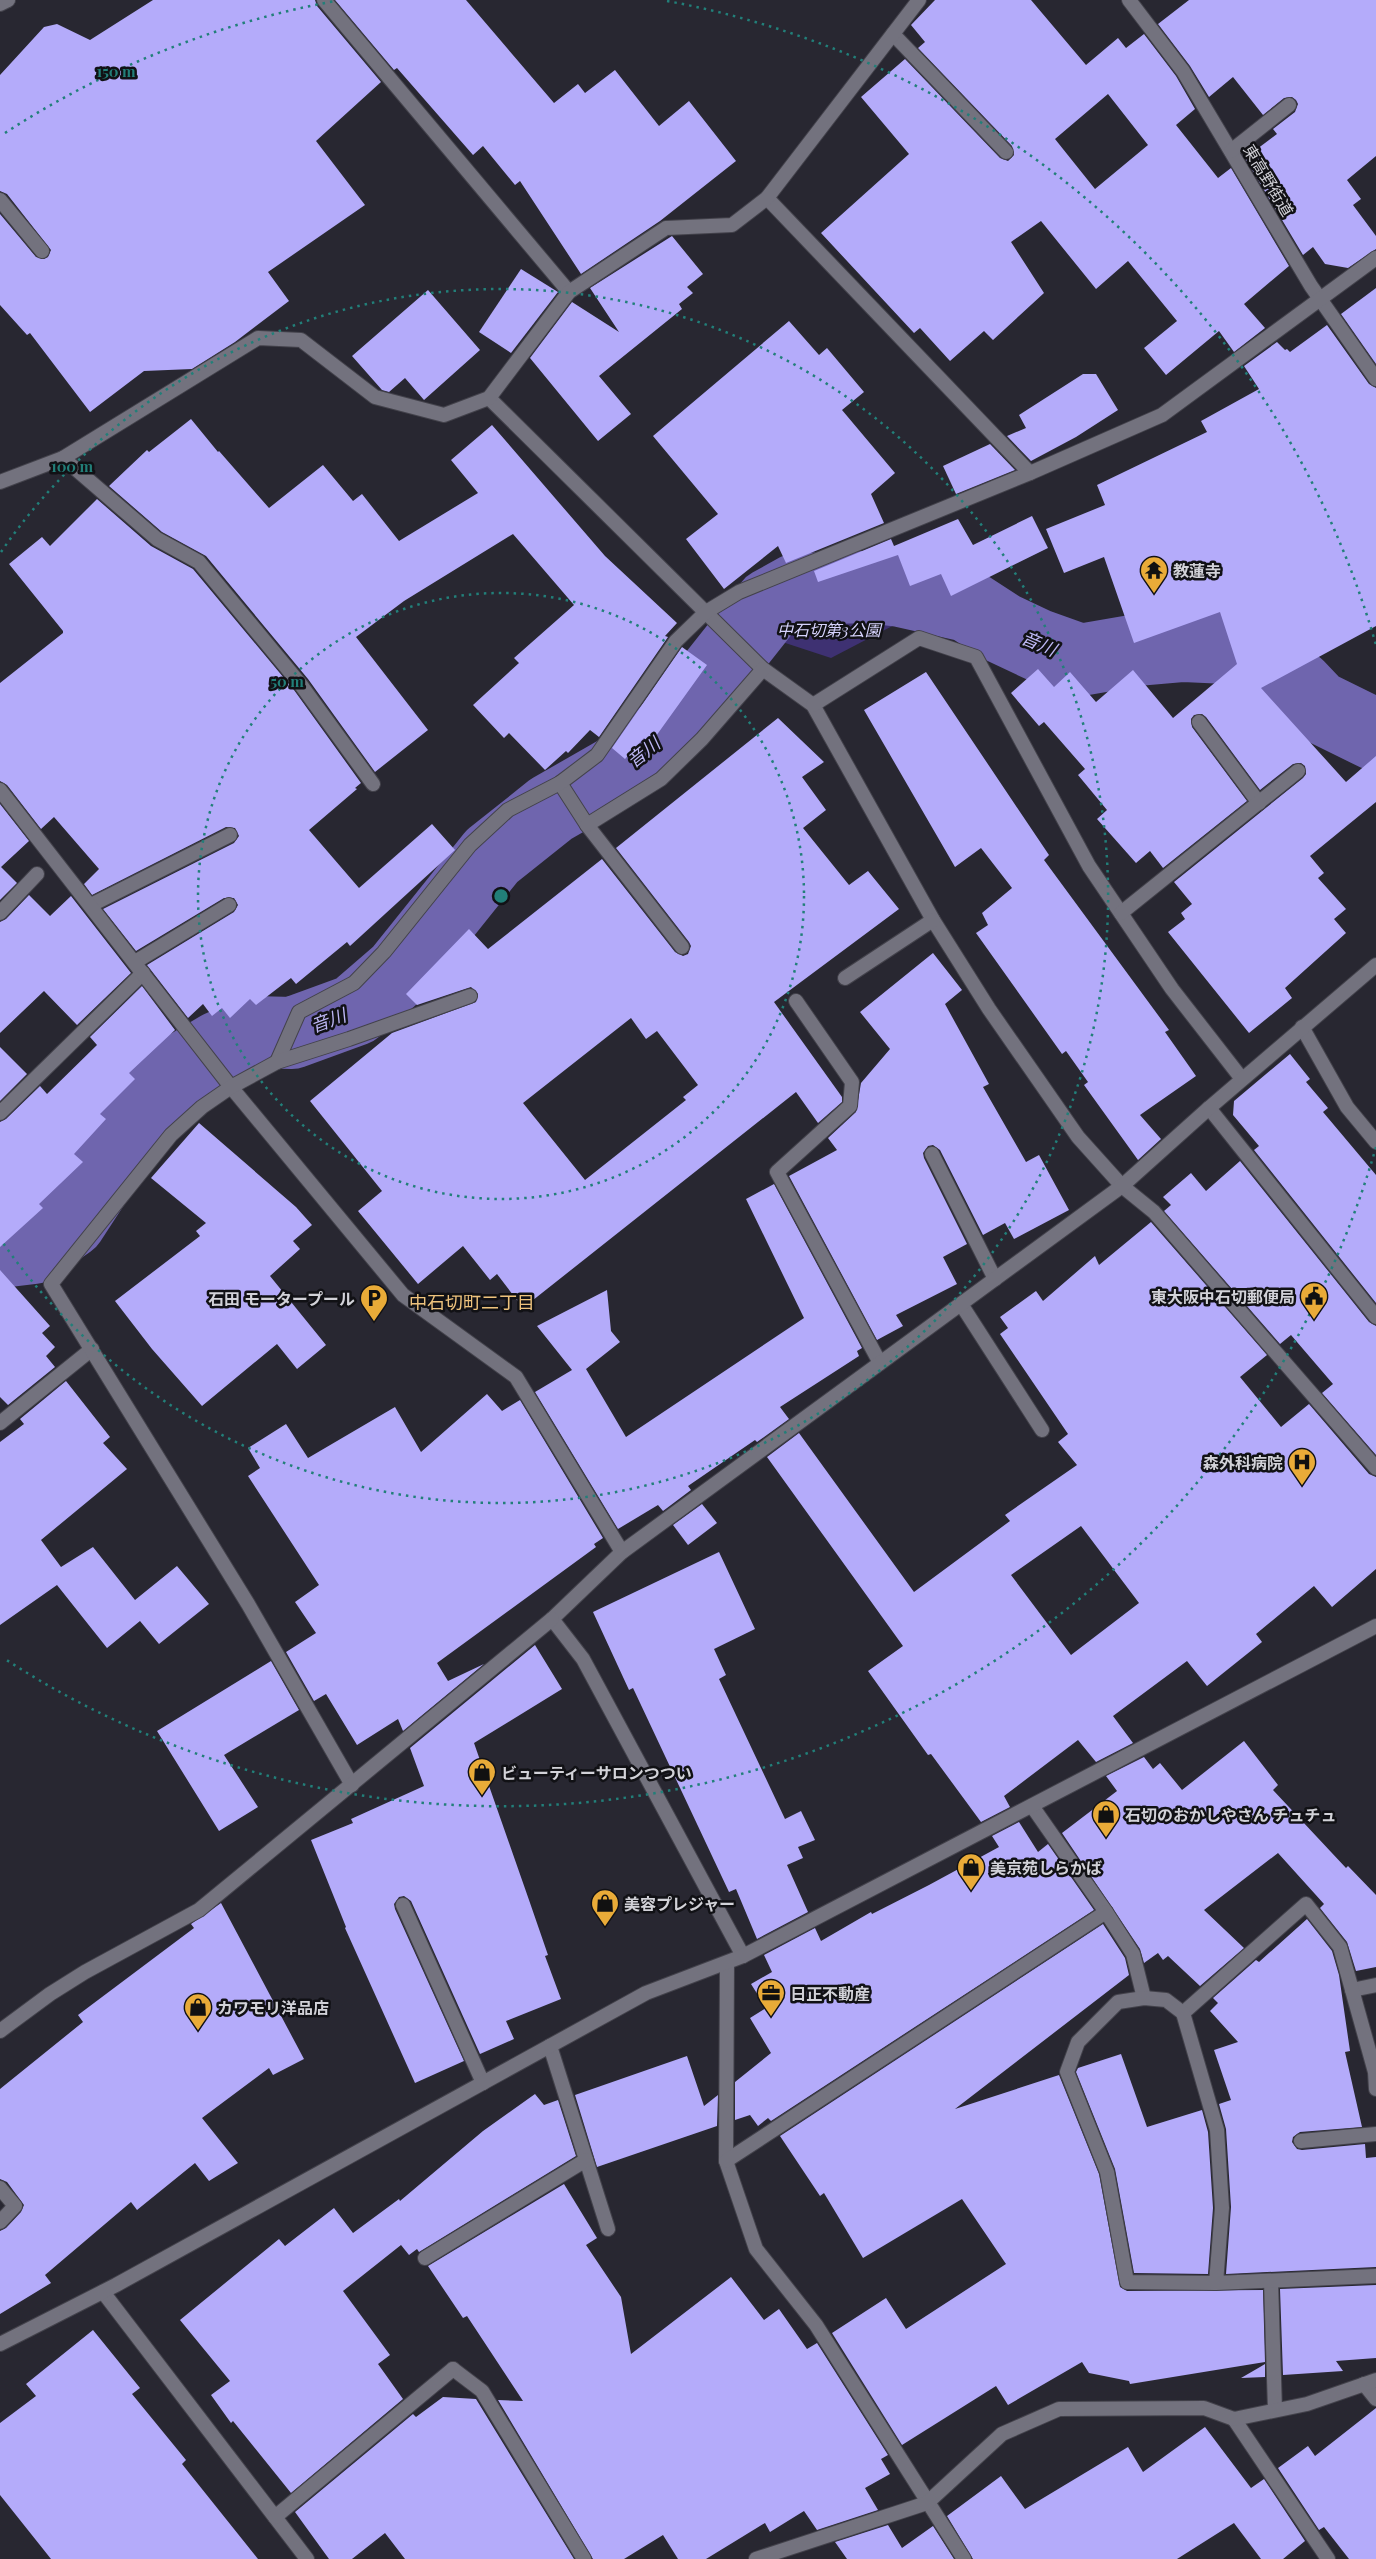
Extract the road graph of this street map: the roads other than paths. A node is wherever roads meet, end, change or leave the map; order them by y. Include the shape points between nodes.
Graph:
1 (324, 0) edge
2 (919, 0) edge
3 (1129, 0) edge
4 (893, 34) junction
5 (1289, 105) dead end
6 (1231, 151) junction
7 (1006, 152) dead end
8 (767, 198) junction
9 (0, 200) edge
10 (42, 250) dead end
11 (1376, 258) edge
12 (569, 292) junction
13 (1320, 298) junction
14 (1376, 379) edge
15 (490, 398) junction
16 (63, 458) junction
17 (1030, 472) junction
18 (0, 482) edge
19 (711, 617) junction
20 (760, 666) junction
21 (813, 704) junction
22 (1198, 722) dead end
23 (1298, 771) dead end
24 (373, 784) dead end
25 (562, 786) junction
26 (0, 790) edge
27 (1259, 803) junction
28 (584, 820) junction
29 (230, 835) dead end
30 (37, 874) dead end
31 (91, 905) junction
32 (229, 906) dead end
33 (1121, 912) junction
34 (0, 913) edge
35 (933, 920) junction
36 (682, 946) dead end
37 (1376, 964) edge
38 (139, 967) junction
39 (845, 978) dead end
40 (470, 996) dead end
41 (796, 1000) dead end
42 (1302, 1028) junction
43 (279, 1057) junction
44 (1242, 1079) junction
45 (231, 1086) junction
46 (1209, 1108) junction
47 (0, 1113) edge
48 (1376, 1142) edge
49 (932, 1154) dead end
50 (1122, 1186) junction
51 (995, 1279) junction
52 (961, 1304) junction
53 (1376, 1317) edge
54 (92, 1349) junction
55 (880, 1363) junction
56 (2, 1417) edge
57 (1042, 1430) dead end
58 (1376, 1468) edge
59 (622, 1552) junction
60 (552, 1619) junction
61 (1376, 1626) edge
62 (352, 1785) junction
63 (1032, 1806) junction
64 (403, 1905) dead end
65 (1106, 1912) junction
66 (743, 1956) junction
67 (727, 1963) junction
68 (1376, 1985) edge
69 (1352, 1990) junction
70 (1144, 1998) junction
71 (1184, 2013) junction
72 (0, 2031) edge
73 (550, 2046) junction
74 (483, 2083) junction
75 (1376, 2090) edge
76 (1376, 2134) edge
77 (1301, 2142) dead end
78 (586, 2160) junction
79 (726, 2161) junction
80 (0, 2188) edge
81 (0, 2222) edge
82 (608, 2229) dead end
83 (425, 2258) dead end
84 (1376, 2276) edge
85 (1271, 2281) junction
86 (1216, 2283) junction
87 (103, 2292) junction
88 (0, 2344) edge
89 (1370, 2382) edge
90 (1376, 2399) edge
91 (1275, 2410) junction
92 (1234, 2419) junction
93 (927, 2503) junction
94 (275, 2518) junction
95 (307, 2559) edge
96 (584, 2559) edge
97 (756, 2559) edge
98 (964, 2559) edge
99 (1328, 2559) edge

1 - 12 street
2 - 4 street
3 - 6 street, 東高野街道 via 1183,71
4 - 7 street
4 - 8 street
5 - 6 street
6 - 13 street, 東高野街道
8 - 12 street via 732,225 666,228
8 - 17 street
9 - 10 street
11 - 13 street
12 - 15 street
13 - 14 street, 東高野街道
13 - 17 street via 1162,416
15 - 16 street via 444,415 375,397 301,340 258,338
15 - 19 street
16 - 18 street
16 - 24 street via 156,539 199,562 301,685
17 - 19 street via 739,592
19 - 20 street
19 - 25 street via 676,641 597,755
20 - 21 street
20 - 28 street via 702,739 661,779
21 - 33 street via 920,638 976,656 1089,866
21 - 35 street
22 - 27 street
23 - 27 street
25 - 28 street
25 - 43 street via 508,810 470,845 384,952 354,983 299,1012
26 - 31 street
27 - 33 street
28 - 36 street
29 - 31 street
30 - 34 street
31 - 38 street
32 - 38 street
33 - 44 street via 1172,989
35 - 39 street
35 - 50 street via 989,1009 1078,1138
37 - 42 street
38 - 45 street
38 - 47 street
40 - 43 street via 349,1039
41 - 55 street via 852,1082 850,1106 777,1172
42 - 44 street
42 - 48 street via 1347,1106
43 - 45 street
44 - 46 street
45 - 54 street via 171,1135 51,1284
45 - 59 street via 403,1295 516,1377
46 - 50 street
46 - 53 street
49 - 51 street
50 - 51 street
50 - 58 street via 1154,1212
51 - 52 street
52 - 55 street
52 - 57 street
54 - 56 street
54 - 62 street via 248,1604
55 - 59 street
59 - 60 street
60 - 62 street
60 - 66 street via 582,1659
61 - 63 street
62 - 72 street via 199,1910 85,1972
63 - 65 street
63 - 66 street
64 - 74 street
65 - 70 street via 1133,1954
65 - 79 street
66 - 67 street
67 - 73 street via 646,1993
67 - 79 street
68 - 69 street
69 - 71 street via 1340,1947 1306,1904
69 - 75 street via 1375,2072
70 - 71 street via 1166,2000
70 - 86 street via 1118,2002 1078,2042 1068,2072 1107,2172 1127,2282
71 - 86 street via 1217,2130 1222,2208
73 - 74 street
73 - 78 street
74 - 87 street
76 - 77 street
78 - 82 street
78 - 83 street
79 - 93 street via 756,2249 816,2326
80 - 81 street via 15,2206
84 - 85 street
85 - 86 street
85 - 91 street
87 - 88 street
87 - 94 street
89 - 90 street
89 - 91 street via 1307,2404
91 - 92 street
92 - 93 street via 1204,2408 1059,2409 1002,2434
92 - 99 street
93 - 97 street
93 - 98 street
94 - 95 street
94 - 96 street via 453,2369 482,2391

